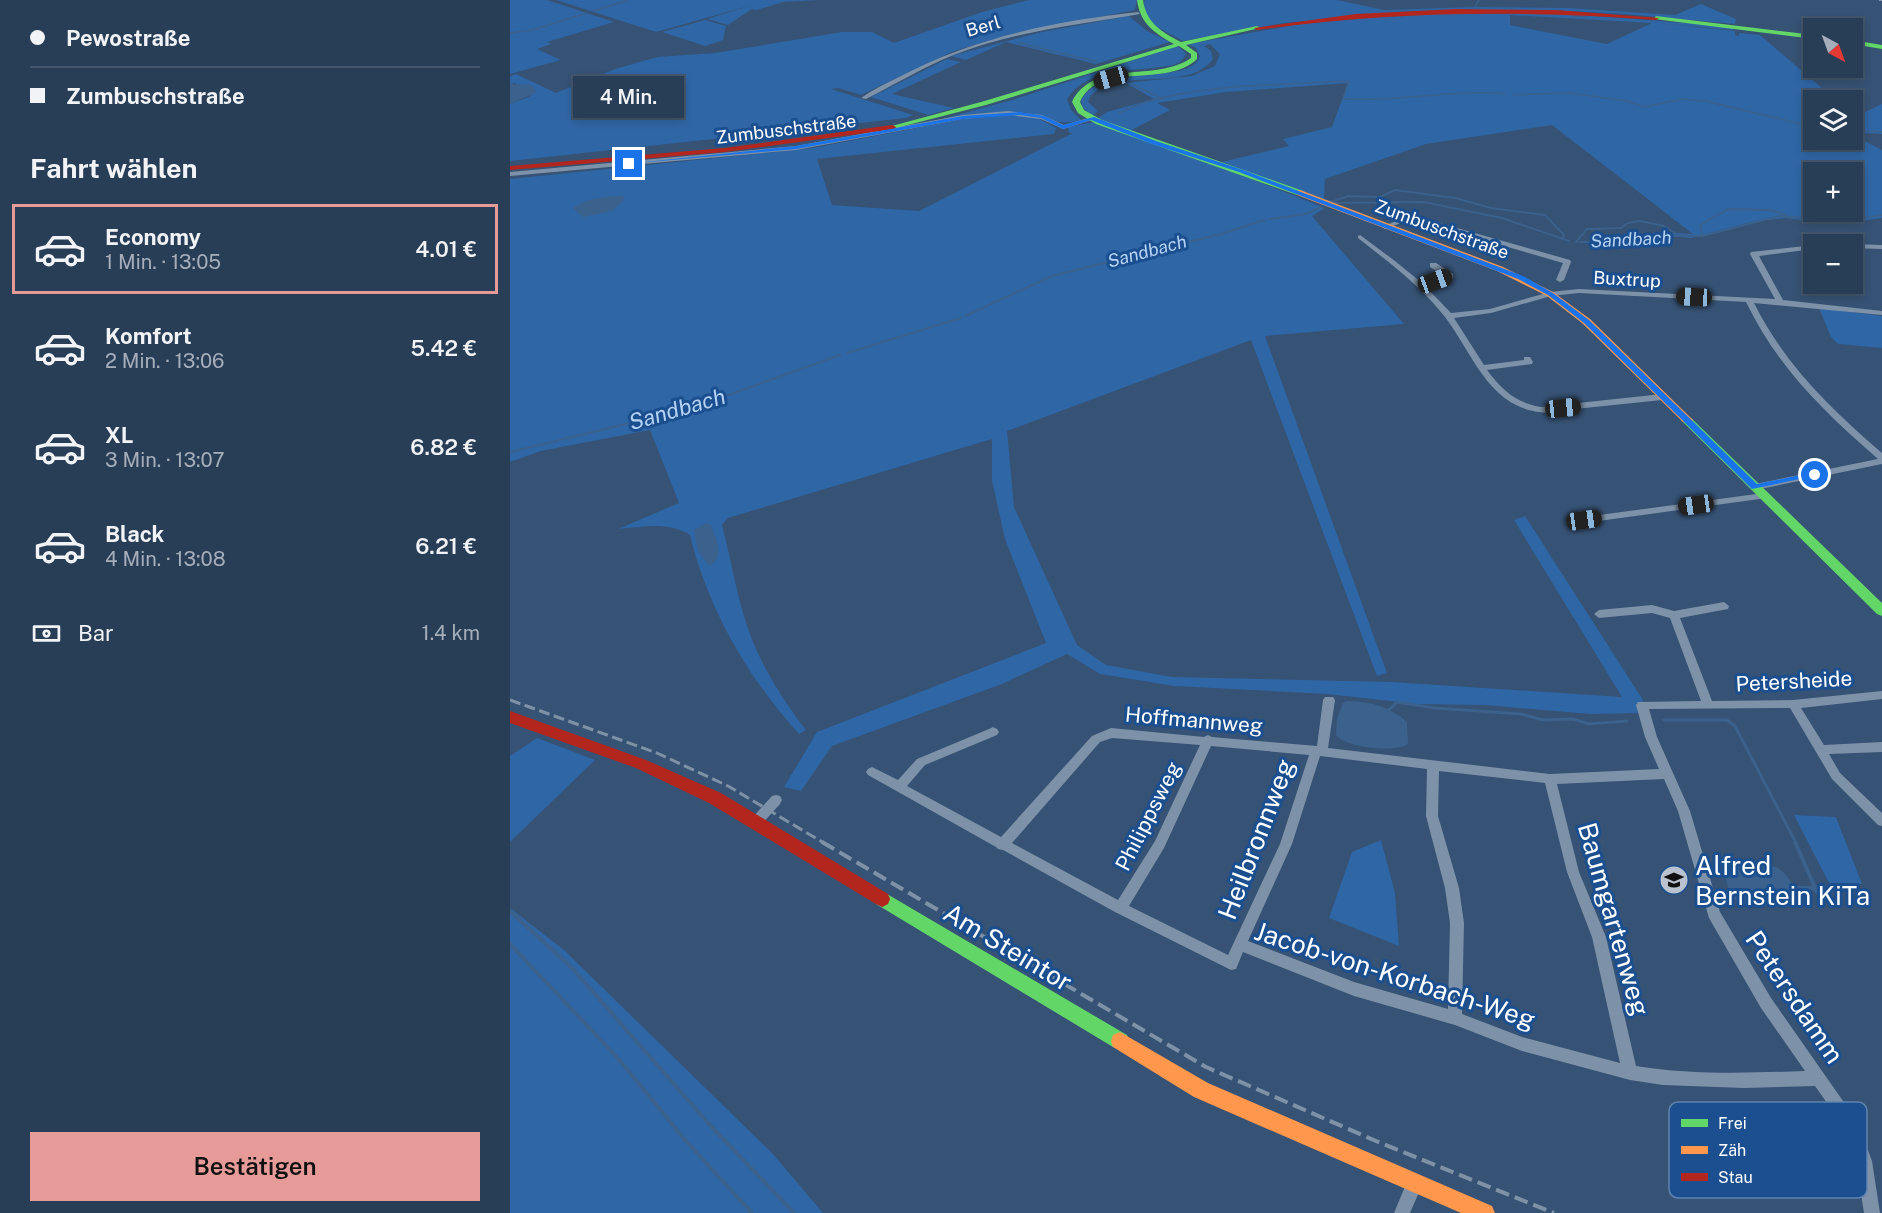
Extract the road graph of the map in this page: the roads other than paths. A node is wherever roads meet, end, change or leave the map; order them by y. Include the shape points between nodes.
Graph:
1 (1139, 7) edge
2 (1803, 35) edge
3 (1863, 44) edge
4 (1882, 47) edge
5 (864, 98) dead end
6 (1092, 118) junction
7 (510, 168) edge
8 (510, 174) edge
9 (1385, 226) junction
10 (1360, 237) dead end
11 (1863, 246) edge
12 (1882, 247) edge
13 (1803, 249) edge
14 (1433, 265) dead end
15 (1560, 280) dead end
16 (1421, 286) junction
17 (1550, 294) junction
18 (1749, 301) junction
19 (1780, 303) junction
20 (1882, 313) edge
21 (1449, 316) junction
22 (1527, 359) dead end
23 (1482, 368) junction
24 (1662, 397) junction
25 (1880, 455) edge
26 (1760, 492) junction
27 (1584, 520) dead end
28 (1724, 606) dead end
29 (1882, 611) edge
30 (1599, 614) dead end
31 (1674, 615) junction
32 (1882, 695) edge
33 (1329, 700) dead end
34 (1793, 704) junction
35 (1642, 705) joint
36 (1708, 705) junction
37 (510, 717) edge
38 (993, 732) dead end
39 (1208, 740) junction
40 (1882, 747) edge
41 (1819, 750) junction
42 (1319, 751) junction
43 (1433, 767) junction
44 (872, 772) dead end
45 (1666, 774) junction
46 (1550, 780) junction
47 (899, 787) junction
48 (776, 800) dead end
49 (1882, 821) edge
50 (756, 822) junction
51 (1002, 845) junction
52 (1120, 908) junction
53 (1240, 944) junction
54 (1455, 1018) junction
55 (1630, 1073) junction
56 (1819, 1078) junction
57 (1836, 1102) edge
58 (1415, 1183) junction
59 (1867, 1184) edge
60 (1402, 1213) edge
61 (1485, 1213) edge
62 (1872, 1213) edge

1 - 5 street, Berl via 954,53
1 - 6 street, Berl via 1149,26 1188,48 1195,57 1184,66 1111,78 1085,89 1076,102
2 - 7 street via 1634,16 1511,11 1400,13 1314,20 1171,46 963,111 894,126 793,143
3 - 4 street
6 - 8 street, Zumbuschstraße via 1063,127 1042,117 1008,113 963,117 796,148
6 - 9 street, Zumbuschstraße
9 - 15 street via 1411,219 1428,221 1569,258
9 - 17 street, Zumbuschstraße via 1500,269
10 - 16 street
11 - 12 street
13 - 19 street via 1754,254
14 - 16 street via 1450,276
16 - 21 street
17 - 18 street, Buxtrup via 1579,291
17 - 21 street, Buxtrup via 1515,306
17 - 24 street, Zumbuschstraße via 1586,321
18 - 19 street, Buxtrup
18 - 25 street via 1776,352 1839,420
19 - 20 street, Buxtrup
21 - 23 street
22 - 23 street via 1529,362
23 - 24 street via 1502,393 1533,410
24 - 26 street, Zumbuschstraße
25 - 26 street
26 - 27 street
26 - 29 street, Zumbuschstraße
28 - 31 street
30 - 31 street via 1652,609
31 - 36 street, Petersheide
32 - 34 street, Petersheide
33 - 42 street
34 - 36 street, Petersheide
34 - 41 street
35 - 36 street, Petersheide
35 - 45 street, Petersdamm
37 - 50 street, Am Steintor via 676,779
38 - 47 street via 921,762
39 - 42 street, Hoffmannweg
39 - 51 street, Hoffmannweg via 1111,733 1096,739
39 - 52 street, Philippsweg via 1160,843
40 - 41 street
41 - 49 street via 1836,776
42 - 43 street, Hoffmannweg
42 - 53 street, Heilbronnweg via 1286,844
43 - 46 street, Hoffmannweg
43 - 54 street via 1432,816 1452,888 1457,923
44 - 47 street, Jacob-von-Korbach-Weg
45 - 46 street, Hoffmannweg
45 - 56 street, Petersdamm via 1684,811 1714,914 1766,1003
46 - 55 street, Baumgartenweg via 1573,872 1602,948
47 - 51 street, Jacob-von-Korbach-Weg
48 - 50 street
50 - 58 street, Am Steintor via 1201,1090
51 - 52 street, Jacob-von-Korbach-Weg
52 - 53 street, Jacob-von-Korbach-Weg via 1231,964
53 - 54 street, Jacob-von-Korbach-Weg via 1354,989
54 - 55 street, Jacob-von-Korbach-Weg via 1522,1044
55 - 56 street, Jacob-von-Korbach-Weg via 1744,1081
56 - 57 street, Petersdamm
58 - 60 street
58 - 61 street, Am Steintor
59 - 62 street, Petersdamm

